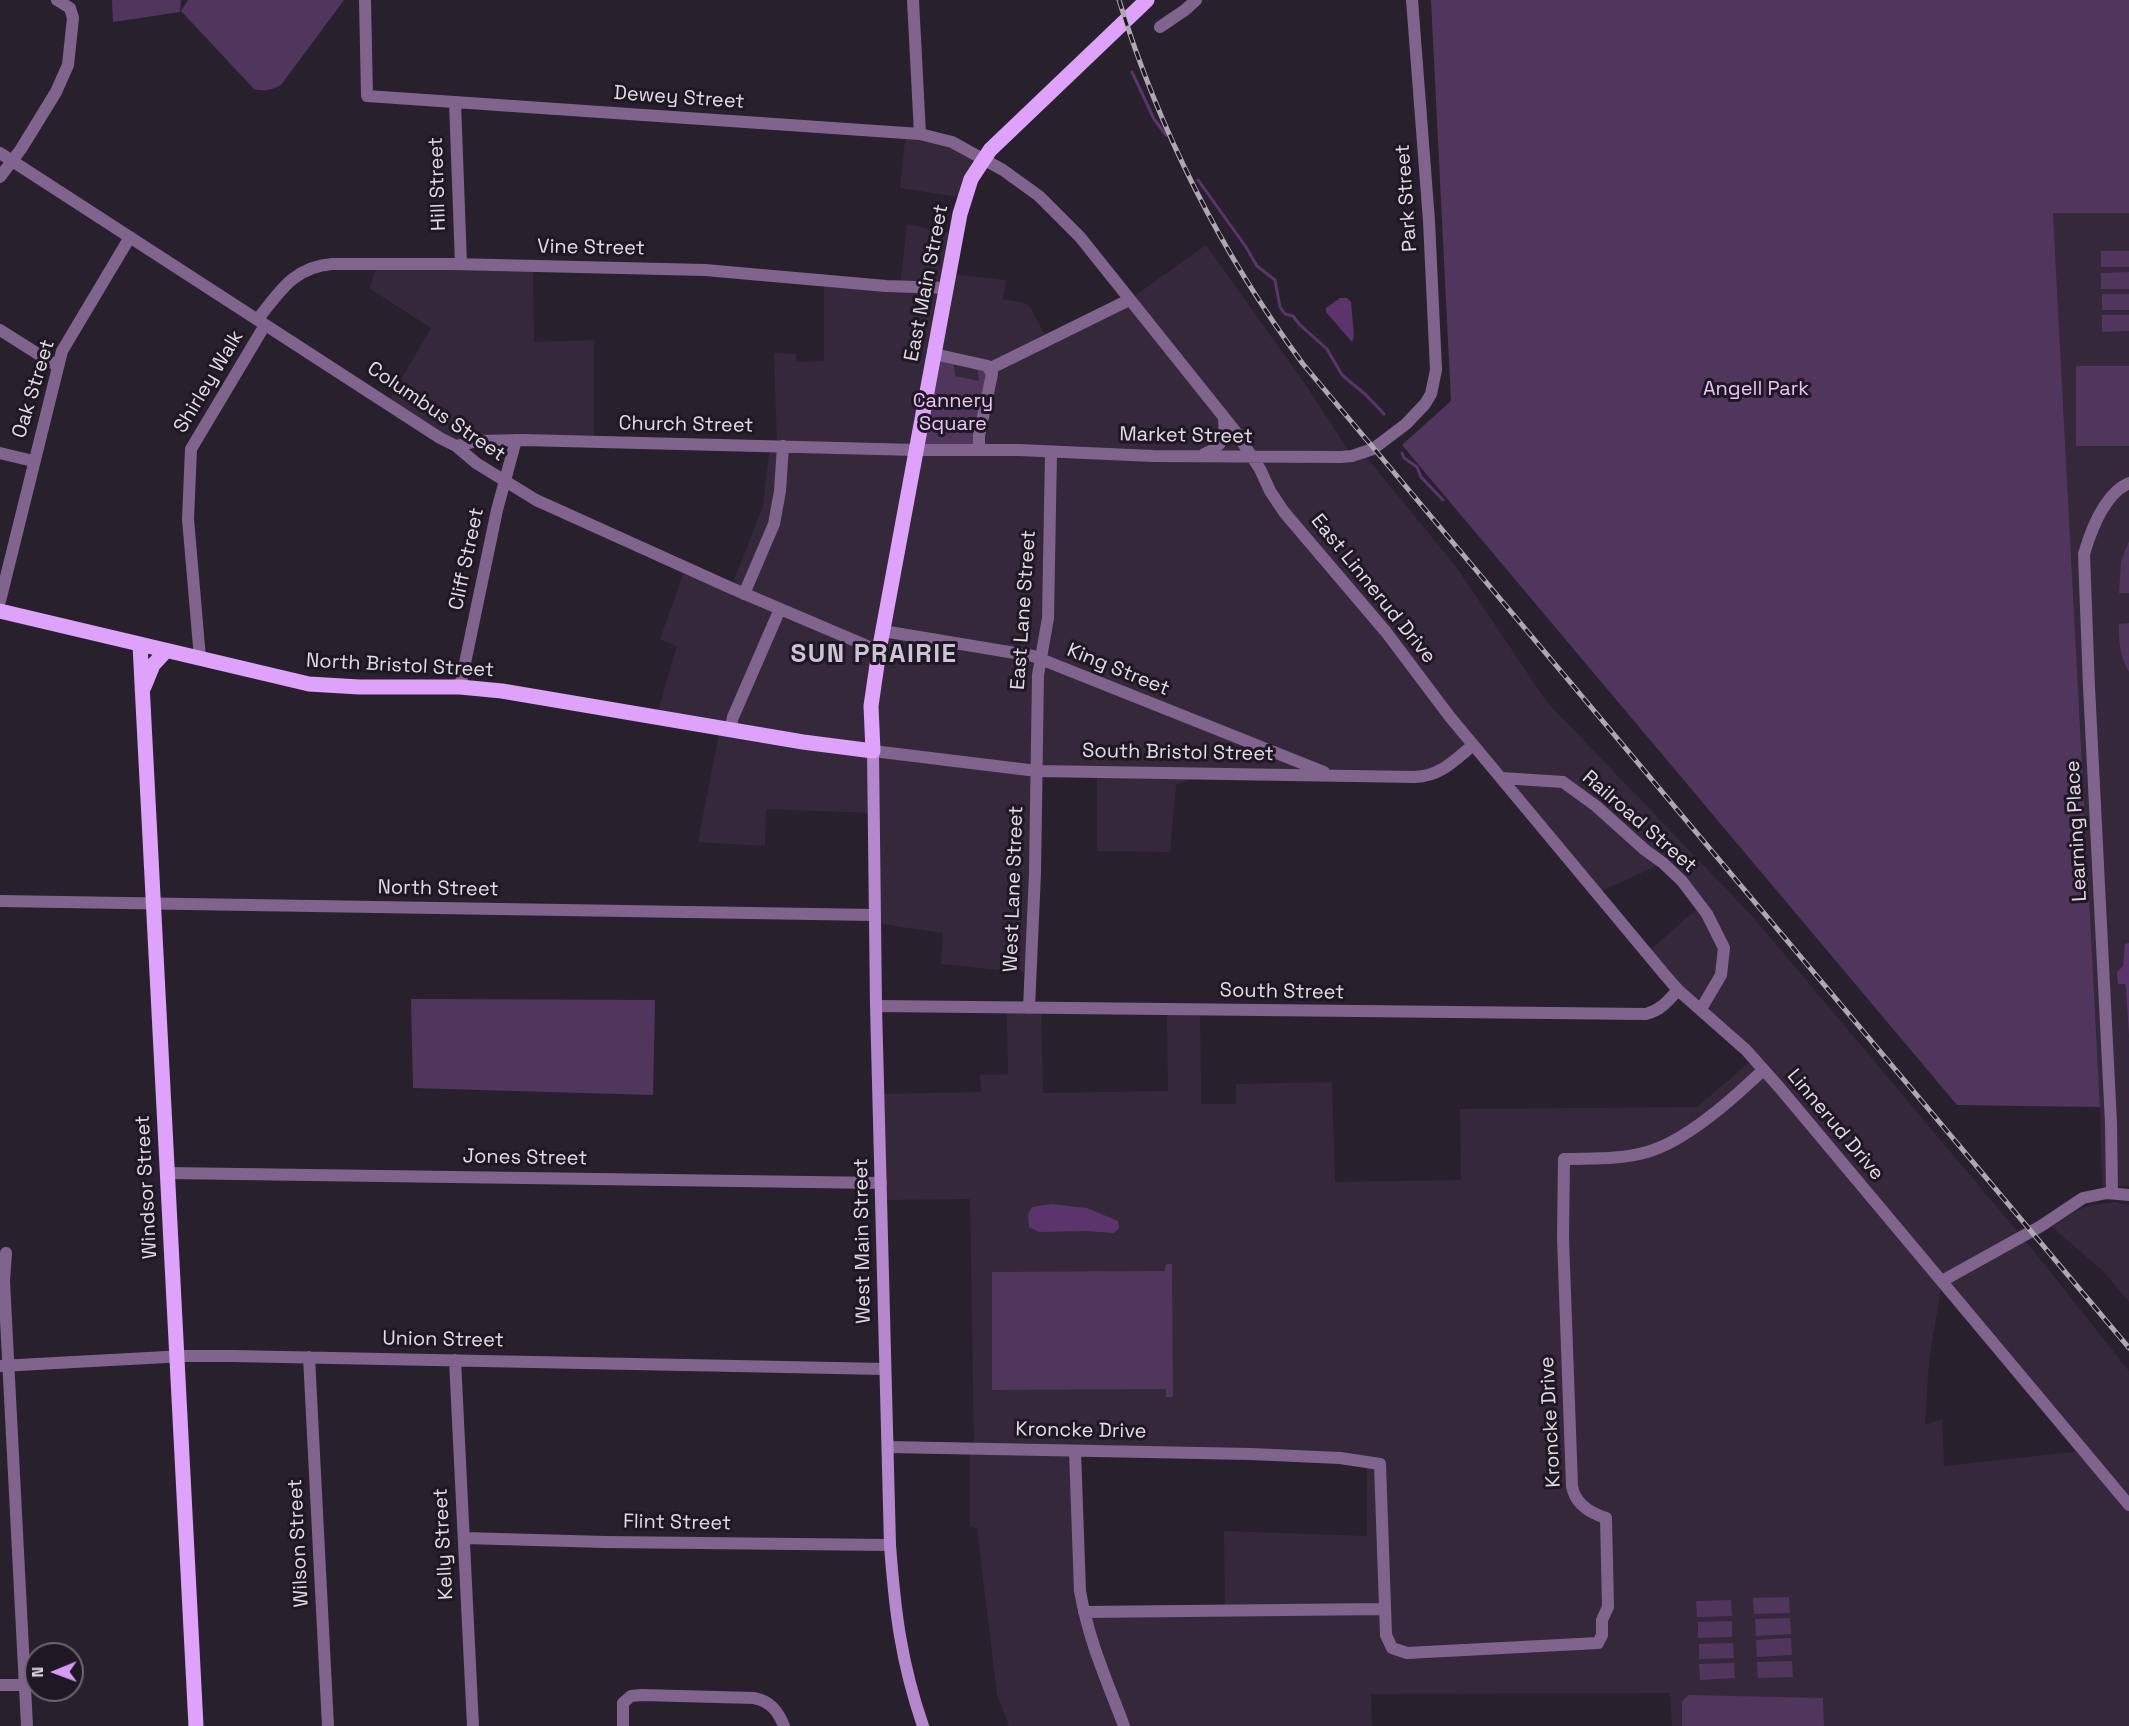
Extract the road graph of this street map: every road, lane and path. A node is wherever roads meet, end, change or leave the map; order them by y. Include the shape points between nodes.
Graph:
1 (57, 0) edge
2 (364, 0) edge
3 (913, 0) edge
4 (1147, 0) edge
5 (1196, 0) edge
6 (1412, 0) edge
7 (1160, 27) dead end
8 (455, 102) junction
9 (920, 134) junction
10 (0, 153) edge
11 (11, 160) junction
12 (982, 160) junction
13 (0, 177) edge
14 (130, 237) junction
15 (461, 264) junction
16 (946, 288) junction
17 (1130, 300) junction
18 (262, 322) junction
19 (0, 330) edge
20 (940, 356) junction
21 (57, 366) junction
22 (987, 367) junction
23 (1431, 394) joint
24 (1223, 418) junction
25 (516, 440) junction
26 (456, 446) junction
27 (783, 446) junction
28 (916, 450) junction
29 (979, 450) junction
30 (1052, 452) junction
31 (0, 453) edge
32 (1196, 456) junction
33 (1252, 457) junction
34 (33, 461) junction
35 (505, 481) junction
36 (2129, 483) edge
37 (744, 594) junction
38 (0, 601) edge
39 (780, 609) junction
40 (0, 611) edge
41 (883, 631) junction
42 (140, 645) junction
43 (166, 651) junction
44 (879, 651) junction
45 (200, 658) junction
46 (1040, 659) junction
47 (460, 687) junction
48 (143, 693) junction
49 (730, 730) junction
50 (1473, 745) junction
51 (873, 751) junction
52 (1037, 771) junction
53 (1331, 775) junction
54 (1502, 778) junction
55 (0, 901) edge
56 (153, 903) junction
57 (875, 915) junction
58 (1678, 990) junction
59 (876, 1006) junction
60 (1029, 1008) junction
61 (1701, 1009) junction
62 (1763, 1070) junction
63 (167, 1173) junction
64 (881, 1183) junction
65 (2112, 1193) junction
66 (2129, 1194) edge
67 (6, 1253) dead end
68 (1942, 1281) junction
69 (177, 1356) junction
70 (309, 1357) junction
71 (455, 1360) junction
72 (4, 1366) edge
73 (885, 1369) junction
74 (888, 1447) junction
75 (1075, 1450) junction
76 (2129, 1505) edge
77 (464, 1538) junction
78 (891, 1545) junction
79 (1384, 1609) junction
80 (1084, 1612) junction
81 (0, 1685) edge
82 (24, 1685) joint
83 (25, 1702) edge
84 (27, 1726) edge
85 (196, 1726) edge
86 (328, 1726) edge
87 (473, 1726) edge
88 (623, 1726) edge
89 (784, 1726) edge
90 (923, 1726) edge
91 (1124, 1726) edge

1 - 11 street via 70,8 73,18 68,65 56,92
2 - 8 street, Dewey Street via 367,96
3 - 9 street
4 - 12 main road, East Main Street
5 - 7 street
6 - 23 street, Park Street via 1436,359
8 - 9 street, Dewey Street
8 - 15 street, Hill Street
9 - 12 street, Dewey Street via 952,142
10 - 11 street, Columbus Street
11 - 13 street
11 - 14 street, Columbus Street
12 - 16 main road, East Main Street via 971,178 960,214
12 - 17 street, East Linnerud Drive via 1039,195 1080,237
14 - 18 street, Columbus Street
14 - 21 street, Oak Street via 62,351
15 - 16 street, Vine Street via 705,270
15 - 18 street, Vine Street via 313,266 294,277 279,293
16 - 20 main road, East Main Street
17 - 22 street
17 - 24 street, East Linnerud Drive
18 - 26 street, Columbus Street
18 - 45 street, Shirley Walk via 191,449 188,519
19 - 21 street
20 - 22 street
20 - 28 main road, East Main Street
21 - 34 street, Oak Street
22 - 29 street via 992,374
23 - 33 street, Market Street via 1397,432 1363,453 1338,458
24 - 32 street via 1225,433 1219,446
24 - 33 street, East Linnerud Drive
25 - 26 street, Church Street
25 - 27 street, Church Street
25 - 35 street, Cliff Street
26 - 35 street, Columbus Street
27 - 28 street, Church Street
27 - 37 street via 774,524
28 - 29 street, Market Street
28 - 41 main road, East Main Street
29 - 30 street, Market Street
30 - 32 street, Market Street
30 - 46 street, East Lane Street via 1048,602
31 - 34 street
32 - 33 street, Market Street
33 - 50 street, East Linnerud Drive via 1284,512 1386,632
34 - 38 street, Oak Street
35 - 37 street, Columbus Street via 560,512
35 - 47 street, Cliff Street
36 - 65 street, Learning Place via 2097,518 2084,554 2112,1124
37 - 39 street, Columbus Street
39 - 44 street, Columbus Street
39 - 49 street
40 - 42 main road, North Bristol Street
41 - 44 main road, East Main Street
41 - 46 street, King Street
42 - 43 main road, North Bristol Street
42 - 48 main road, Windsor Street
43 - 45 main road, North Bristol Street
43 - 48 main road via 153,666
44 - 51 main road, East Main Street via 871,706
45 - 47 main road, North Bristol Street via 309,684
46 - 52 street, East Lane Street
46 - 53 street, King Street
47 - 49 main road, North Bristol Street
48 - 56 main road, Windsor Street
49 - 51 main road, North Bristol Street
50 - 53 street, South Bristol Street via 1446,768 1426,777
50 - 54 street, East Linnerud Drive
51 - 52 street, South Bristol Street
51 - 57 main road, West Main Street
52 - 53 street, South Bristol Street
52 - 60 street, West Lane Street
54 - 58 street, Linnerud Drive
54 - 61 street, Railroad Street via 1563,782 1682,881 1707,914 1724,948 1721,975
55 - 56 street, North Street
56 - 57 street, North Street
56 - 63 main road, Windsor Street
57 - 59 main road, West Main Street
58 - 60 street, South Street via 1656,1012 1646,1014
58 - 61 street, Linnerud Drive
59 - 60 street, South Street
59 - 64 main road, West Main Street
61 - 62 street, Linnerud Drive
62 - 68 street, Linnerud Drive
62 - 79 street, Kroncke Drive via 1688,1131 1659,1148 1634,1155 1564,1159 1572,1486 1579,1503 1606,1518 1608,1605 1598,1643 1407,1653 1392,1648 1386,1635
63 - 64 street, Jones Street
63 - 69 main road, Windsor Street
64 - 73 main road, West Main Street
65 - 66 street
65 - 68 street via 2083,1198
67 - 72 street
68 - 76 street, Linnerud Drive
69 - 70 street, Union Street
69 - 72 street, Union Street
69 - 85 main road, Windsor Street
70 - 71 street, Union Street
70 - 86 street, Wilson Street
71 - 73 street, Union Street
71 - 77 street, Kelly Street
72 - 82 street
73 - 74 main road, West Main Street
74 - 75 street, Kroncke Drive
74 - 78 main road, West Main Street
75 - 79 street, Kroncke Drive via 1316,1457 1380,1464
75 - 80 street
77 - 78 street, Flint Street
77 - 87 street, Kelly Street
78 - 90 main road, West Main Street via 897,1630
79 - 80 street
80 - 91 street via 1097,1659
81 - 82 street
83 - 84 street
88 - 89 street via 623,1707 631,1696 672,1695 764,1700

